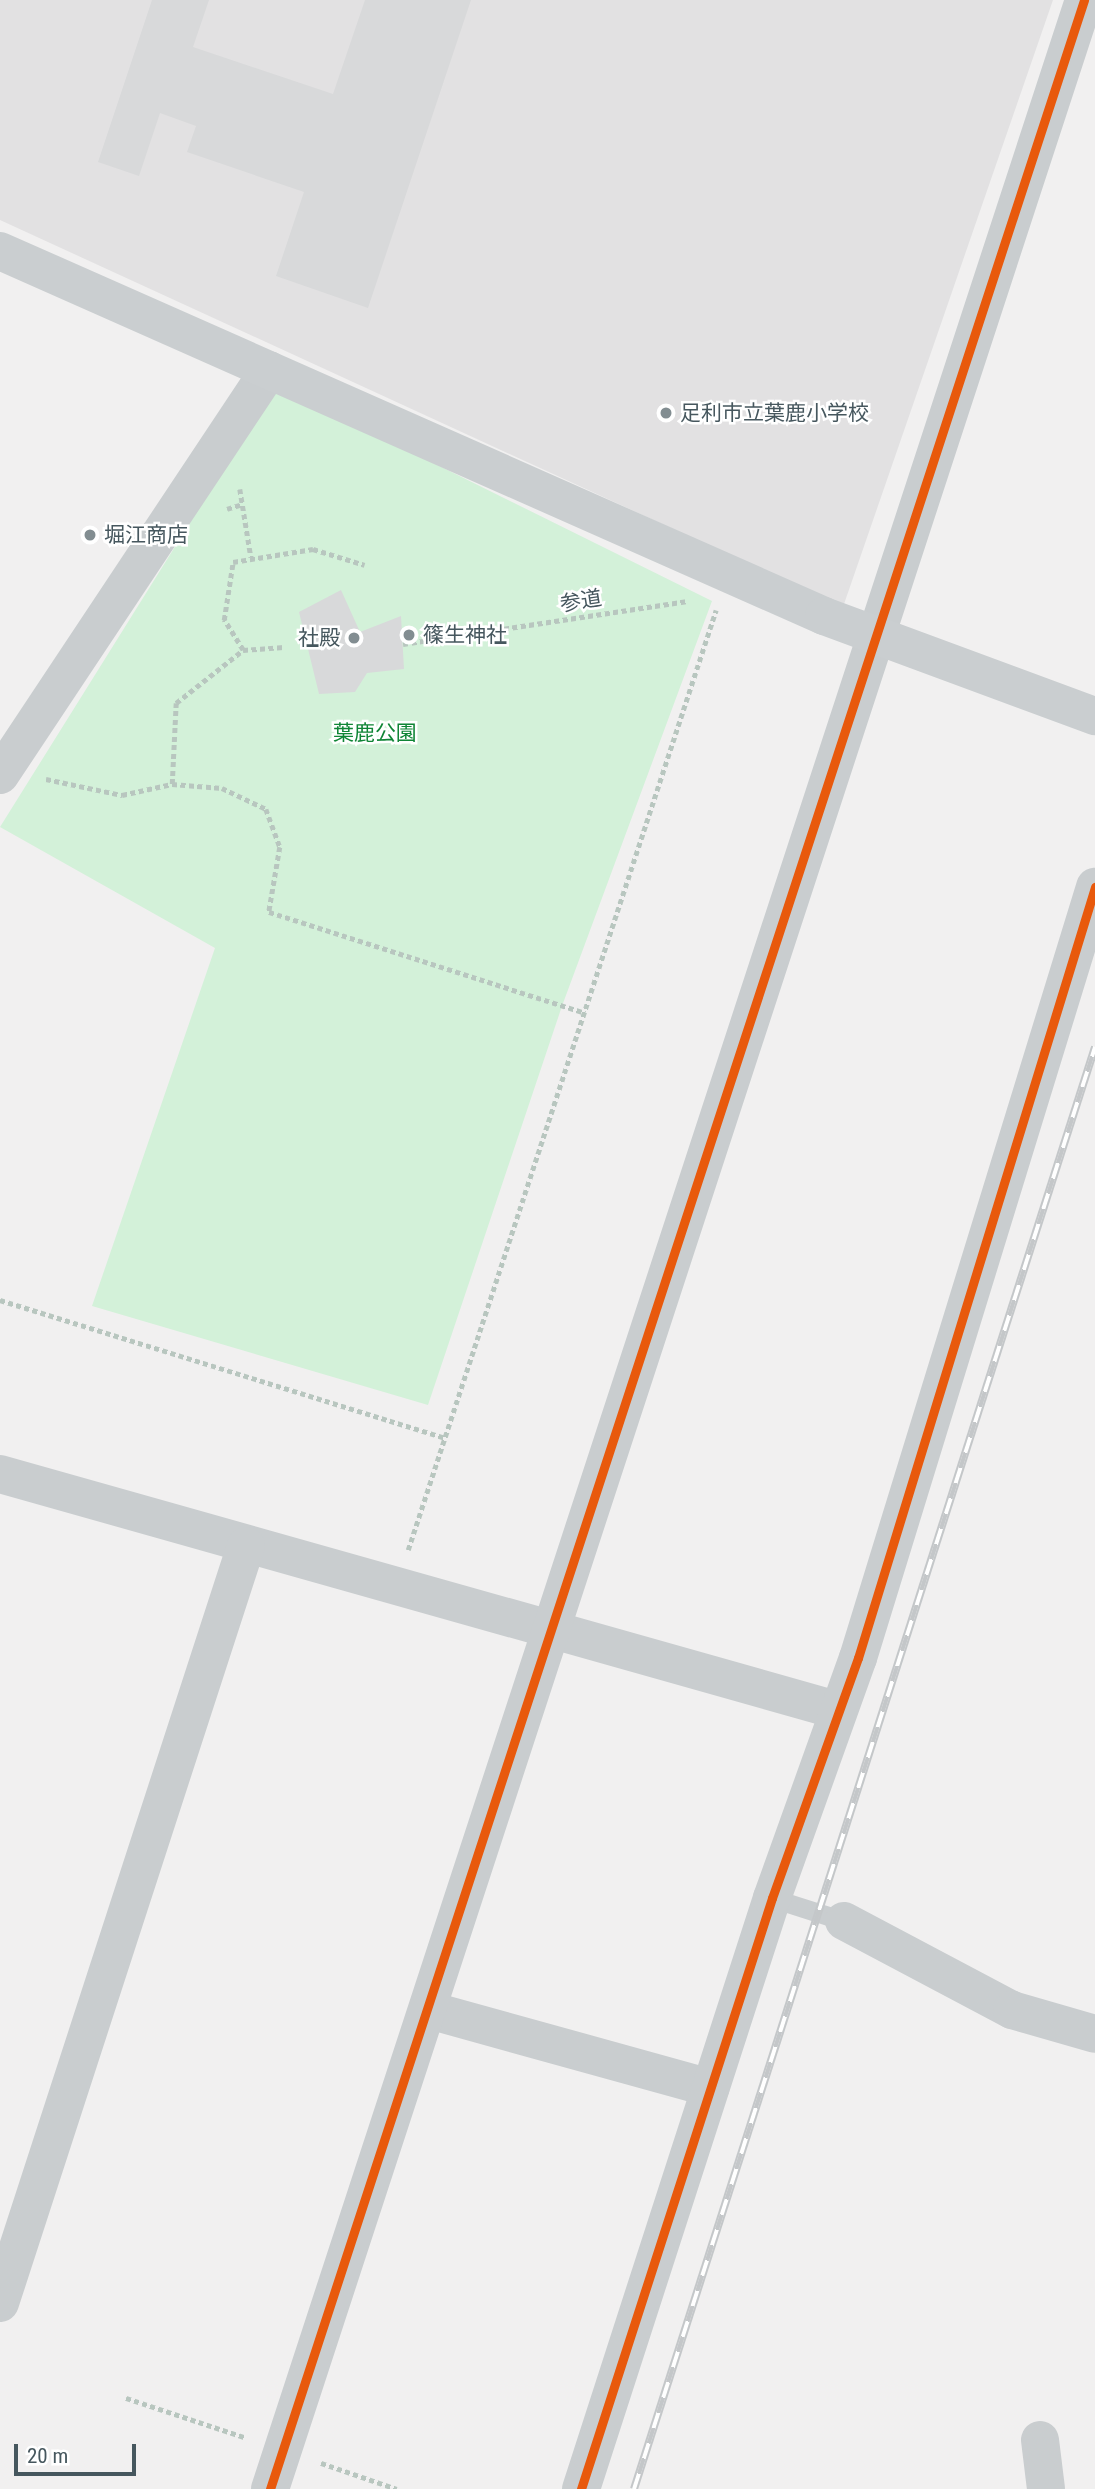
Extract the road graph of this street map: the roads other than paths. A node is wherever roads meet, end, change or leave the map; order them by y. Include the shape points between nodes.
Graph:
1 (1084, 0) edge
2 (0, 251) edge
3 (269, 370) junction
4 (873, 636) junction
5 (1095, 716) edge
6 (0, 775) edge
7 (1095, 887) edge
8 (0, 1475) edge
9 (246, 1546) junction
10 (552, 1634) junction
11 (836, 1710) junction
12 (772, 1898) junction
13 (844, 1921) joint
14 (429, 2010) junction
15 (1095, 2034) edge
16 (710, 2088) junction
17 (0, 2303) edge
18 (1040, 2440) dead end
19 (271, 2489) edge
20 (581, 2489) edge
21 (1046, 2489) edge

1 - 4 street
2 - 3 street
3 - 4 street
3 - 6 street
4 - 5 street
4 - 10 street
7 - 11 street
8 - 9 street
9 - 10 street
9 - 17 street
10 - 11 street
10 - 14 street
11 - 12 street
12 - 13 lane
12 - 16 street
13 - 15 street via 1012,2010
14 - 16 street
14 - 19 street
16 - 20 street
18 - 21 street

